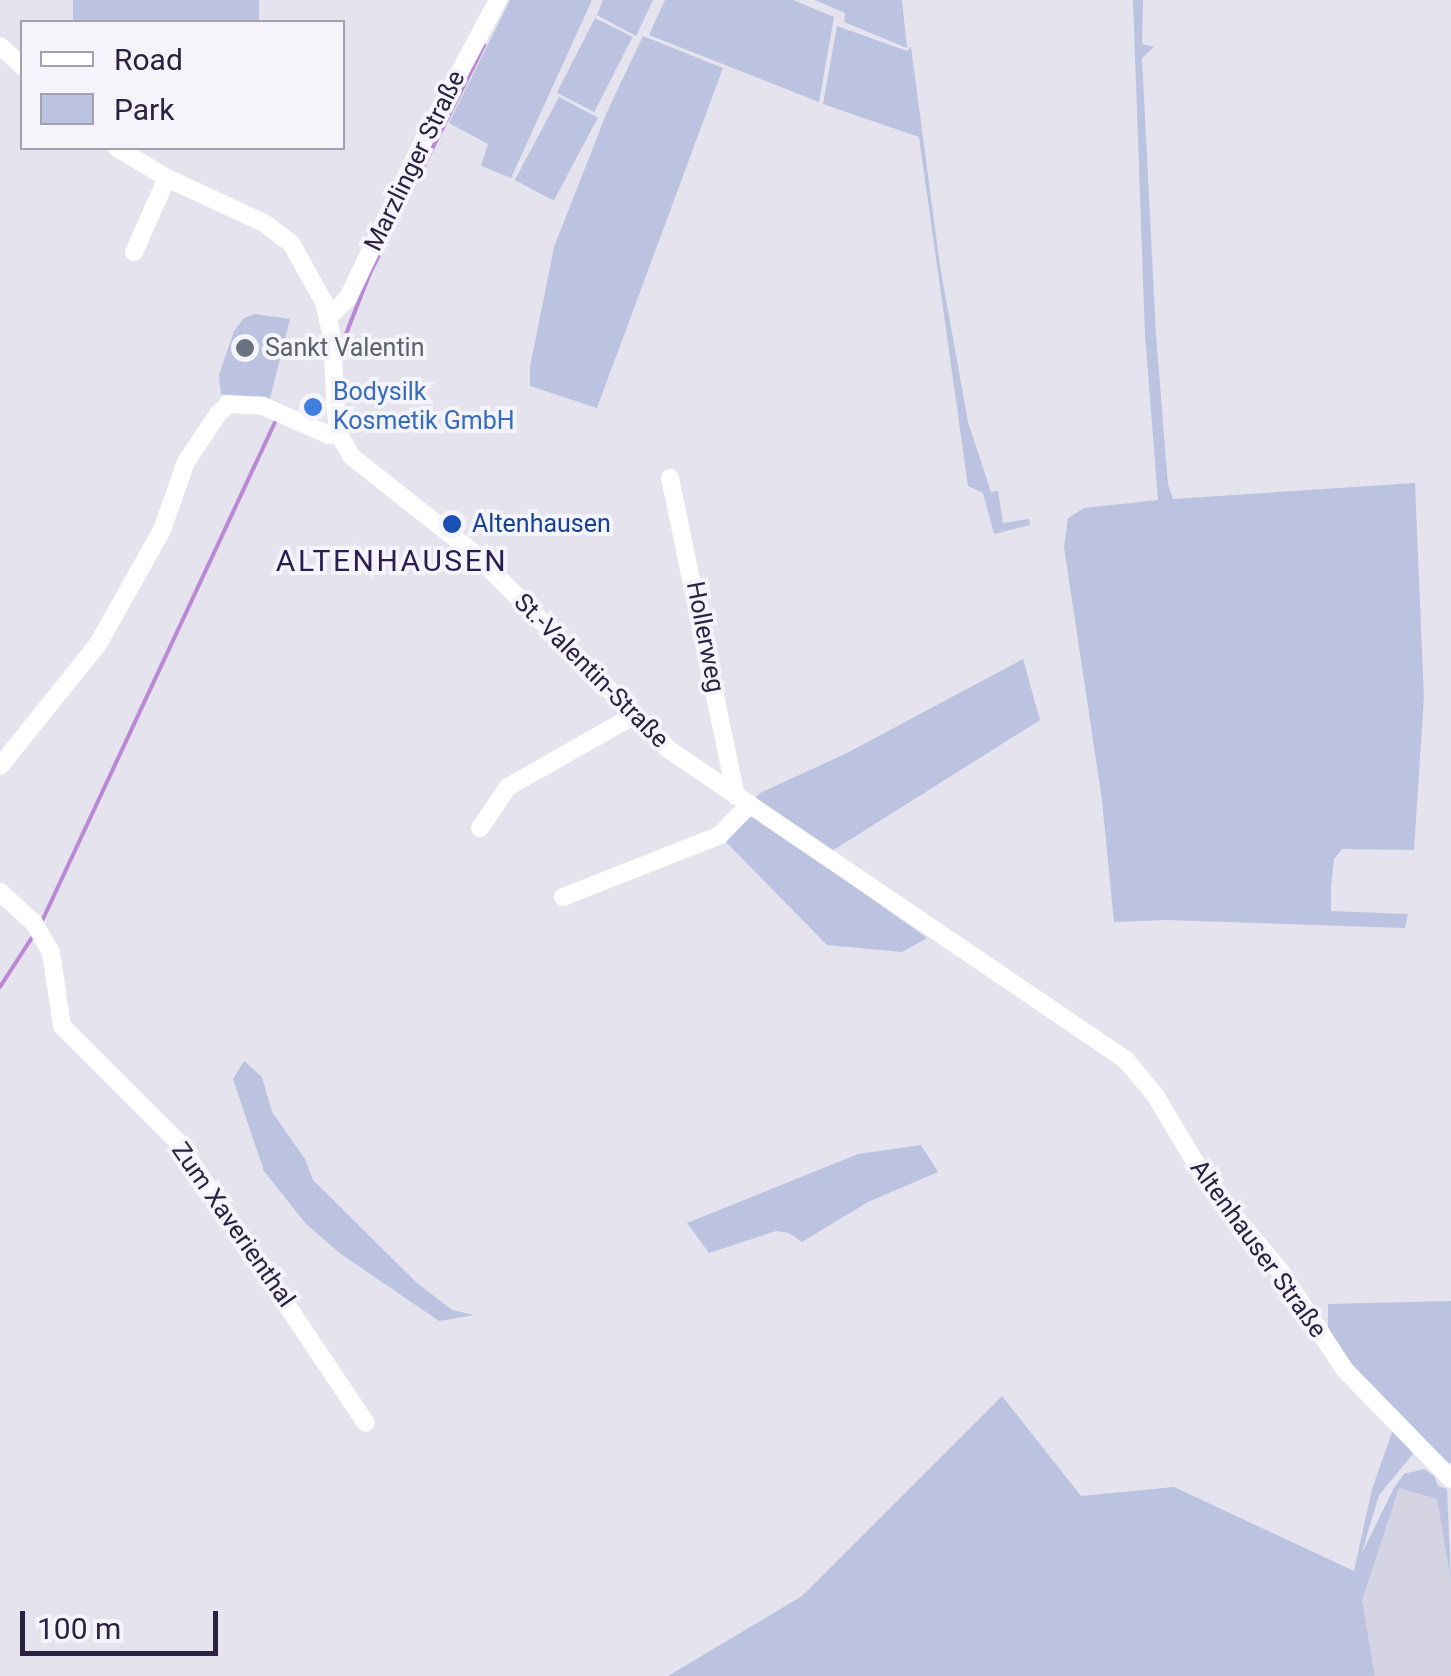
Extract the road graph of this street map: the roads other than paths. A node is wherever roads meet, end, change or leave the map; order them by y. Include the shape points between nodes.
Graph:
1 (498, 0) edge
2 (0, 46) edge
3 (20, 64) edge
4 (120, 150) edge
5 (167, 178) junction
6 (134, 252) dead end
7 (328, 318) junction
8 (339, 434) junction
9 (670, 478) dead end
10 (634, 716) junction
11 (0, 766) edge
12 (743, 800) junction
13 (480, 828) dead end
14 (818, 854) joint
15 (0, 892) edge
16 (563, 897) dead end
17 (366, 1423) dead end
18 (1450, 1477) edge

1 - 7 street, Marzlinger Straße via 348,298
2 - 3 street
4 - 5 street
5 - 6 street
5 - 7 street via 279,232 312,276
7 - 8 street
8 - 10 street, St.-Valentin-Straße via 360,466 474,553
8 - 11 street via 263,406 228,404 186,462 162,530 98,644
9 - 12 street, Hollerweg
10 - 12 street, St.-Valentin-Straße via 668,749
10 - 13 street via 508,787
12 - 14 street, St.-Valentin-Straße
12 - 16 street via 720,835
14 - 18 street, Altenhauser Straße via 1126,1060 1345,1370
15 - 17 street, Zum Xaverienthal via 34,923 51,952 62,1026 177,1142

